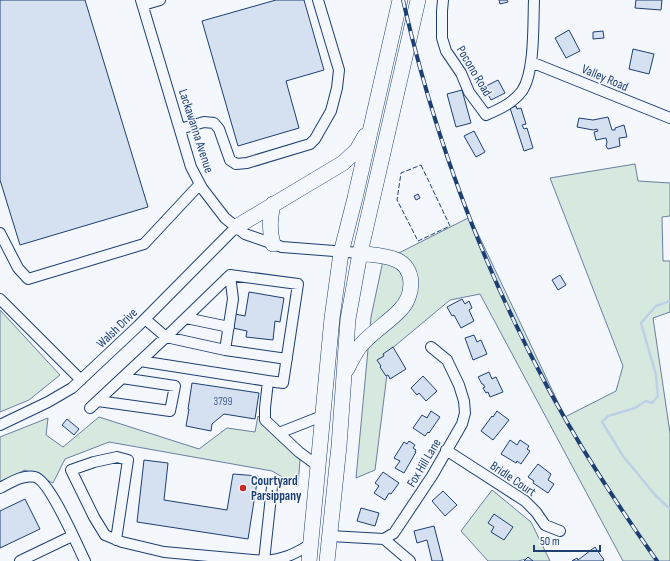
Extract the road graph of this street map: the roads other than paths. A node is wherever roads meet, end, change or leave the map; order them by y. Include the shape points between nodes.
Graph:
1 (160, 0) edge
2 (318, 0) edge
3 (400, 0) edge
4 (418, 0) edge
5 (443, 0) edge
6 (534, 0) edge
7 (142, 3) edge
8 (531, 62) junction
9 (670, 118) edge
10 (372, 123) junction
11 (180, 129) junction
12 (200, 184) junction
13 (273, 204) junction
14 (236, 227) junction
15 (0, 233) edge
16 (273, 244) junction
17 (341, 253) junction
18 (360, 253) junction
19 (230, 275) junction
20 (0, 299) edge
21 (186, 318) junction
22 (145, 319) junction
23 (229, 327) junction
24 (166, 337) junction
25 (431, 347) dead end
26 (225, 350) junction
27 (287, 359) junction
28 (140, 361) junction
29 (344, 376) junction
30 (122, 378) junction
31 (81, 380) junction
32 (268, 381) junction
33 (98, 401) junction
34 (90, 408) dead end
35 (322, 416) junction
36 (0, 425) edge
37 (279, 434) junction
38 (446, 450) junction
39 (318, 466) junction
40 (272, 487) dead end
41 (0, 488) edge
42 (560, 531) dead end
43 (72, 536) junction
44 (330, 536) junction
45 (384, 539) junction
46 (116, 540) junction
47 (311, 544) junction
48 (279, 560) edge
49 (20, 561) edge
50 (85, 561) edge
51 (264, 561) edge
52 (310, 561) edge
53 (327, 561) edge
54 (410, 561) edge

1 - 7 street
2 - 11 street via 339,70 331,111 310,144 248,163 236,164 230,160 219,129 214,123 204,122
3 - 10 highway
4 - 18 highway
5 - 8 street, Pocono Road via 442,38 446,51 461,73 469,92 486,115 502,108 522,91 528,80
6 - 8 street, Pocono Road
7 - 11 street, Lackawanna Avenue
8 - 9 street, Valley Road
10 - 13 highway via 357,150 343,163
10 - 17 highway
11 - 12 street, Lackawanna Avenue via 191,167
12 - 14 street, Lackawanna Avenue via 225,218
12 - 15 street via 144,244 28,279 18,268
13 - 14 highway
13 - 16 highway via 270,219
14 - 16 street, Lackawanna Avenue via 245,234
14 - 22 street, Walsh Drive
16 - 17 street, Lackawanna Avenue
17 - 18 street, Lackawanna Avenue
17 - 35 highway
18 - 29 highway via 348,319
18 - 29 highway via 395,259 401,263 408,273 412,288 407,303 400,311 361,345
19 - 21 street
19 - 23 street via 233,299
19 - 27 street via 298,284
20 - 31 street
21 - 23 street
21 - 24 street
22 - 24 street
22 - 31 street, Walsh Drive
23 - 26 street
24 - 26 street
24 - 28 street
25 - 38 street, Fox Hill Lane via 447,360 464,401 465,413 462,424
26 - 27 street
27 - 32 street via 283,383
28 - 30 street
28 - 32 street
29 - 44 highway
30 - 33 street
30 - 33 street via 175,386 170,411
31 - 36 street, Walsh Drive via 48,402
32 - 37 street via 265,420
33 - 34 street
35 - 37 street
35 - 39 highway
37 - 39 street
38 - 42 street, Bridle Court via 525,501 545,525
38 - 45 street, Fox Hill Lane via 401,524 394,533
39 - 47 highway
40 - 48 street via 264,561
41 - 43 street via 25,477 35,477 50,492
43 - 49 street
43 - 50 street
44 - 45 street
44 - 53 highway
45 - 54 street
46 - 46 street via 105,535 72,470 117,457 128,460
46 - 51 street via 164,552
47 - 48 street via 292,556
47 - 52 highway

